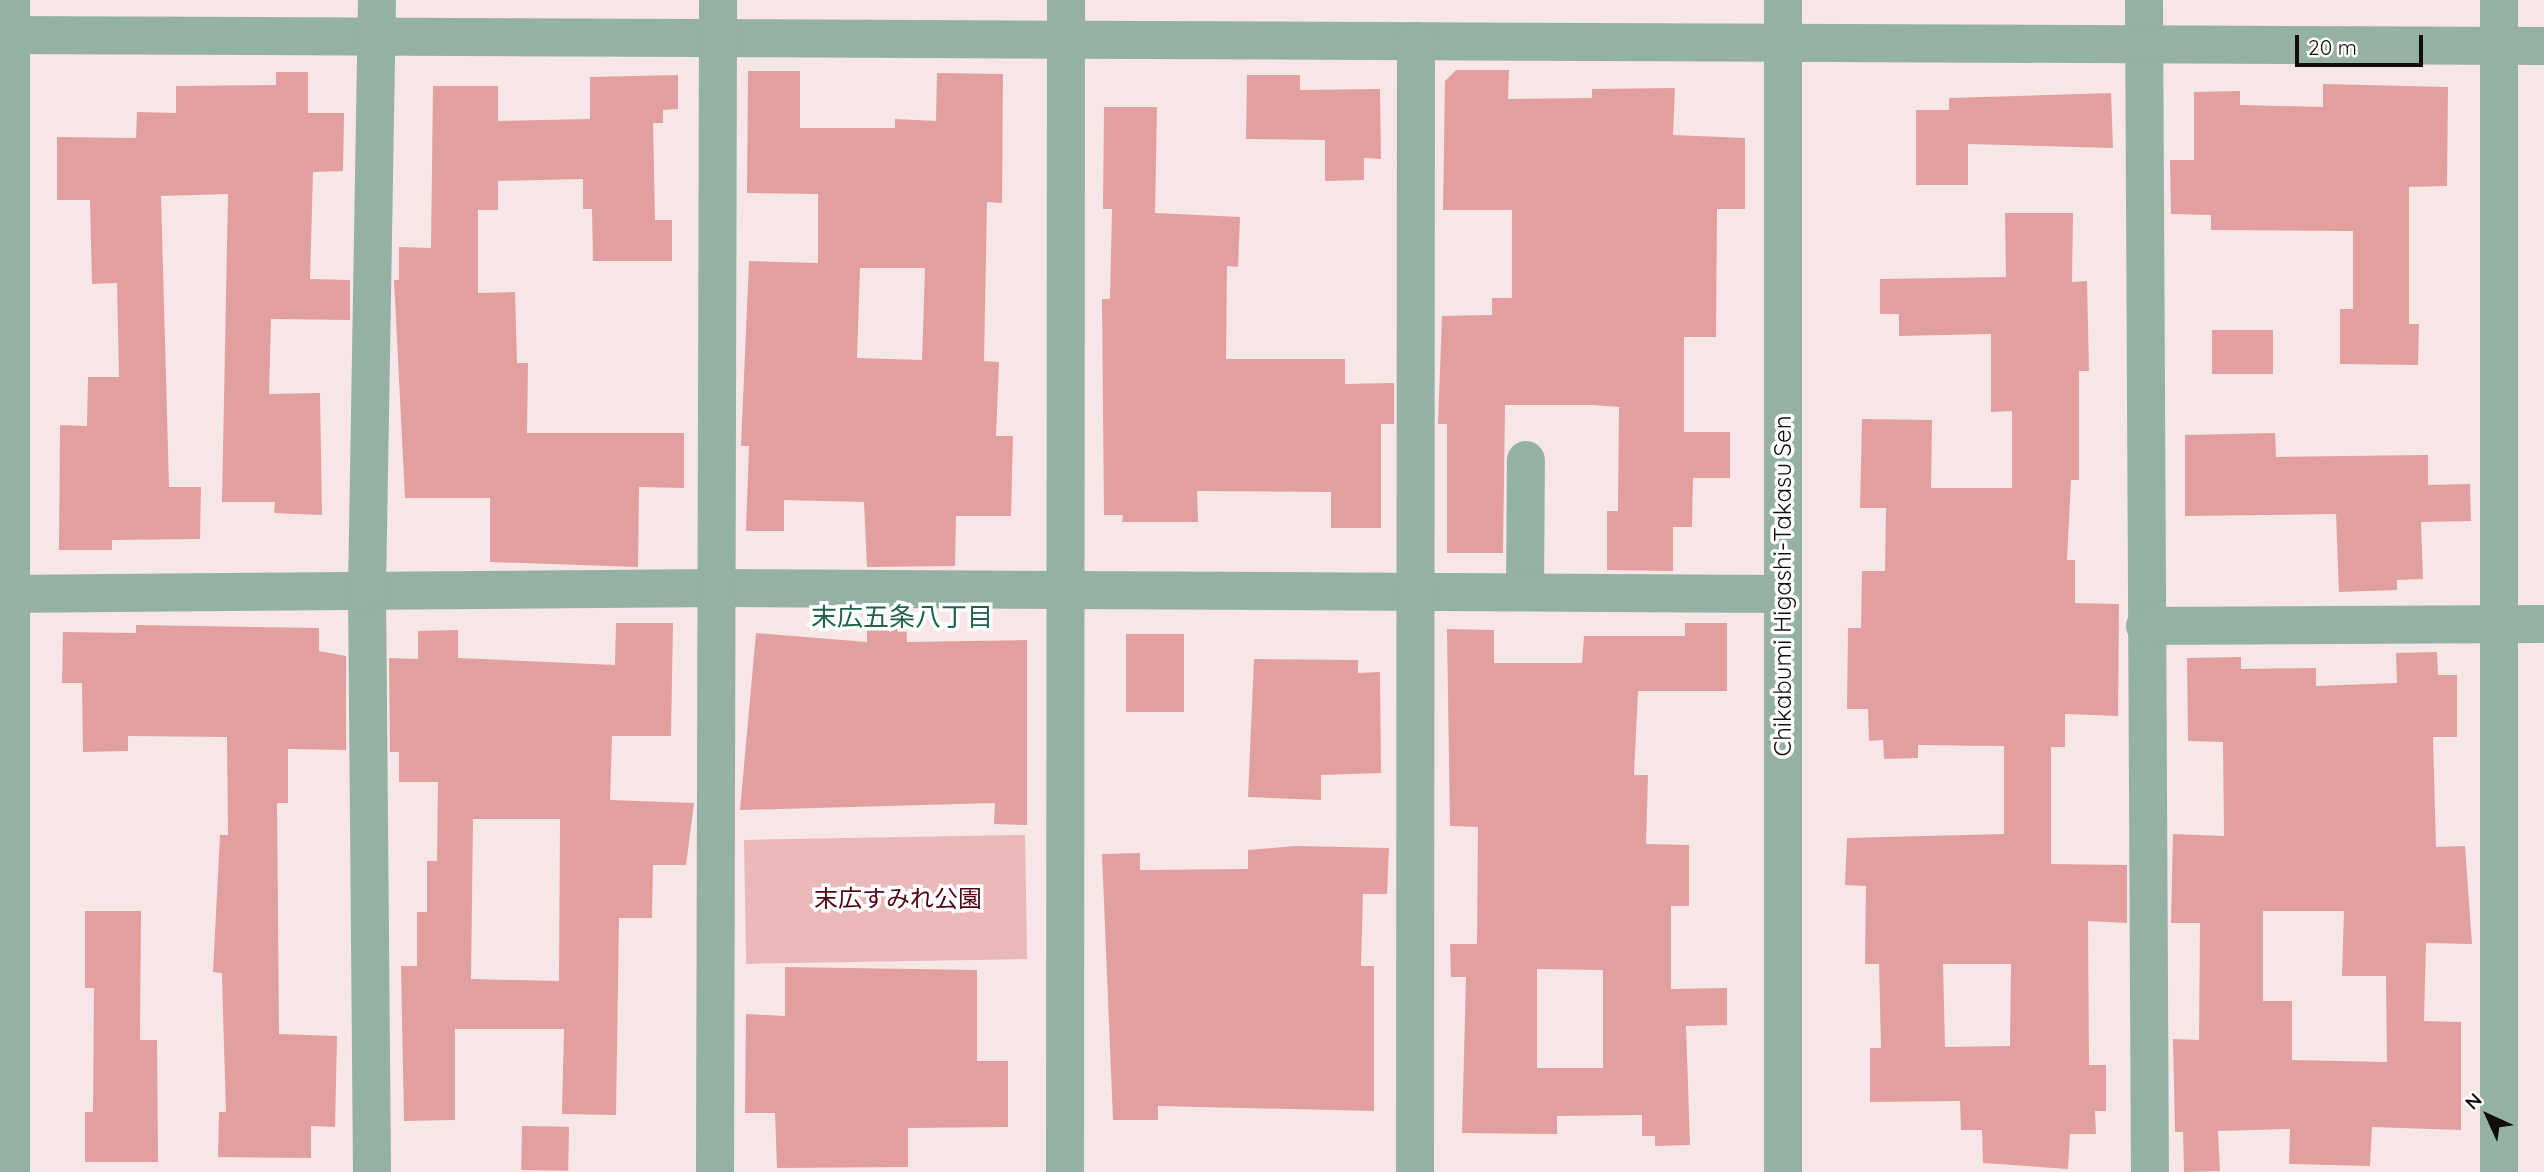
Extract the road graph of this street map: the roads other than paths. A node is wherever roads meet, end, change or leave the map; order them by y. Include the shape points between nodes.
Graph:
1 (377, 0) edge
2 (718, 0) edge
3 (1783, 0) edge
4 (2144, 0) edge
5 (2499, 0) edge
6 (1066, 18) edge
7 (8, 24) edge
8 (719, 37) junction
9 (378, 38) junction
10 (1416, 41) junction
11 (1783, 43) junction
12 (2144, 46) junction
13 (2500, 46) junction
14 (2544, 46) edge
15 (1526, 460) dead end
16 (719, 588) junction
17 (1061, 589) junction
18 (367, 590) junction
19 (1413, 591) junction
20 (1525, 592) junction
21 (6, 594) edge
22 (1783, 594) junction
23 (2500, 624) junction
24 (2544, 624) edge
25 (2145, 626) junction
26 (11, 1172) edge
27 (372, 1172) edge
28 (715, 1172) edge
29 (1065, 1172) edge
30 (1415, 1172) edge
31 (1783, 1172) edge
32 (2150, 1172) edge
33 (2499, 1172) edge

1 - 9 street
2 - 8 street
3 - 11 street, Chikabumi Higashi-Takasu Sen
4 - 12 street
5 - 13 street
6 - 8 street
6 - 10 street
6 - 17 street
7 - 9 street
7 - 21 street
8 - 9 street
8 - 16 street
9 - 18 street
10 - 11 street
10 - 19 street
11 - 12 street
11 - 22 street, Chikabumi Higashi-Takasu Sen
12 - 13 street
12 - 25 street
13 - 14 street
13 - 23 street
15 - 20 street
16 - 17 street
16 - 18 street
16 - 28 street
17 - 19 street
17 - 29 street
18 - 21 street
18 - 27 street
19 - 20 street
19 - 30 street
20 - 22 street
21 - 26 street
22 - 31 street, Chikabumi Higashi-Takasu Sen
23 - 24 street
23 - 25 street
23 - 33 street
25 - 32 street

